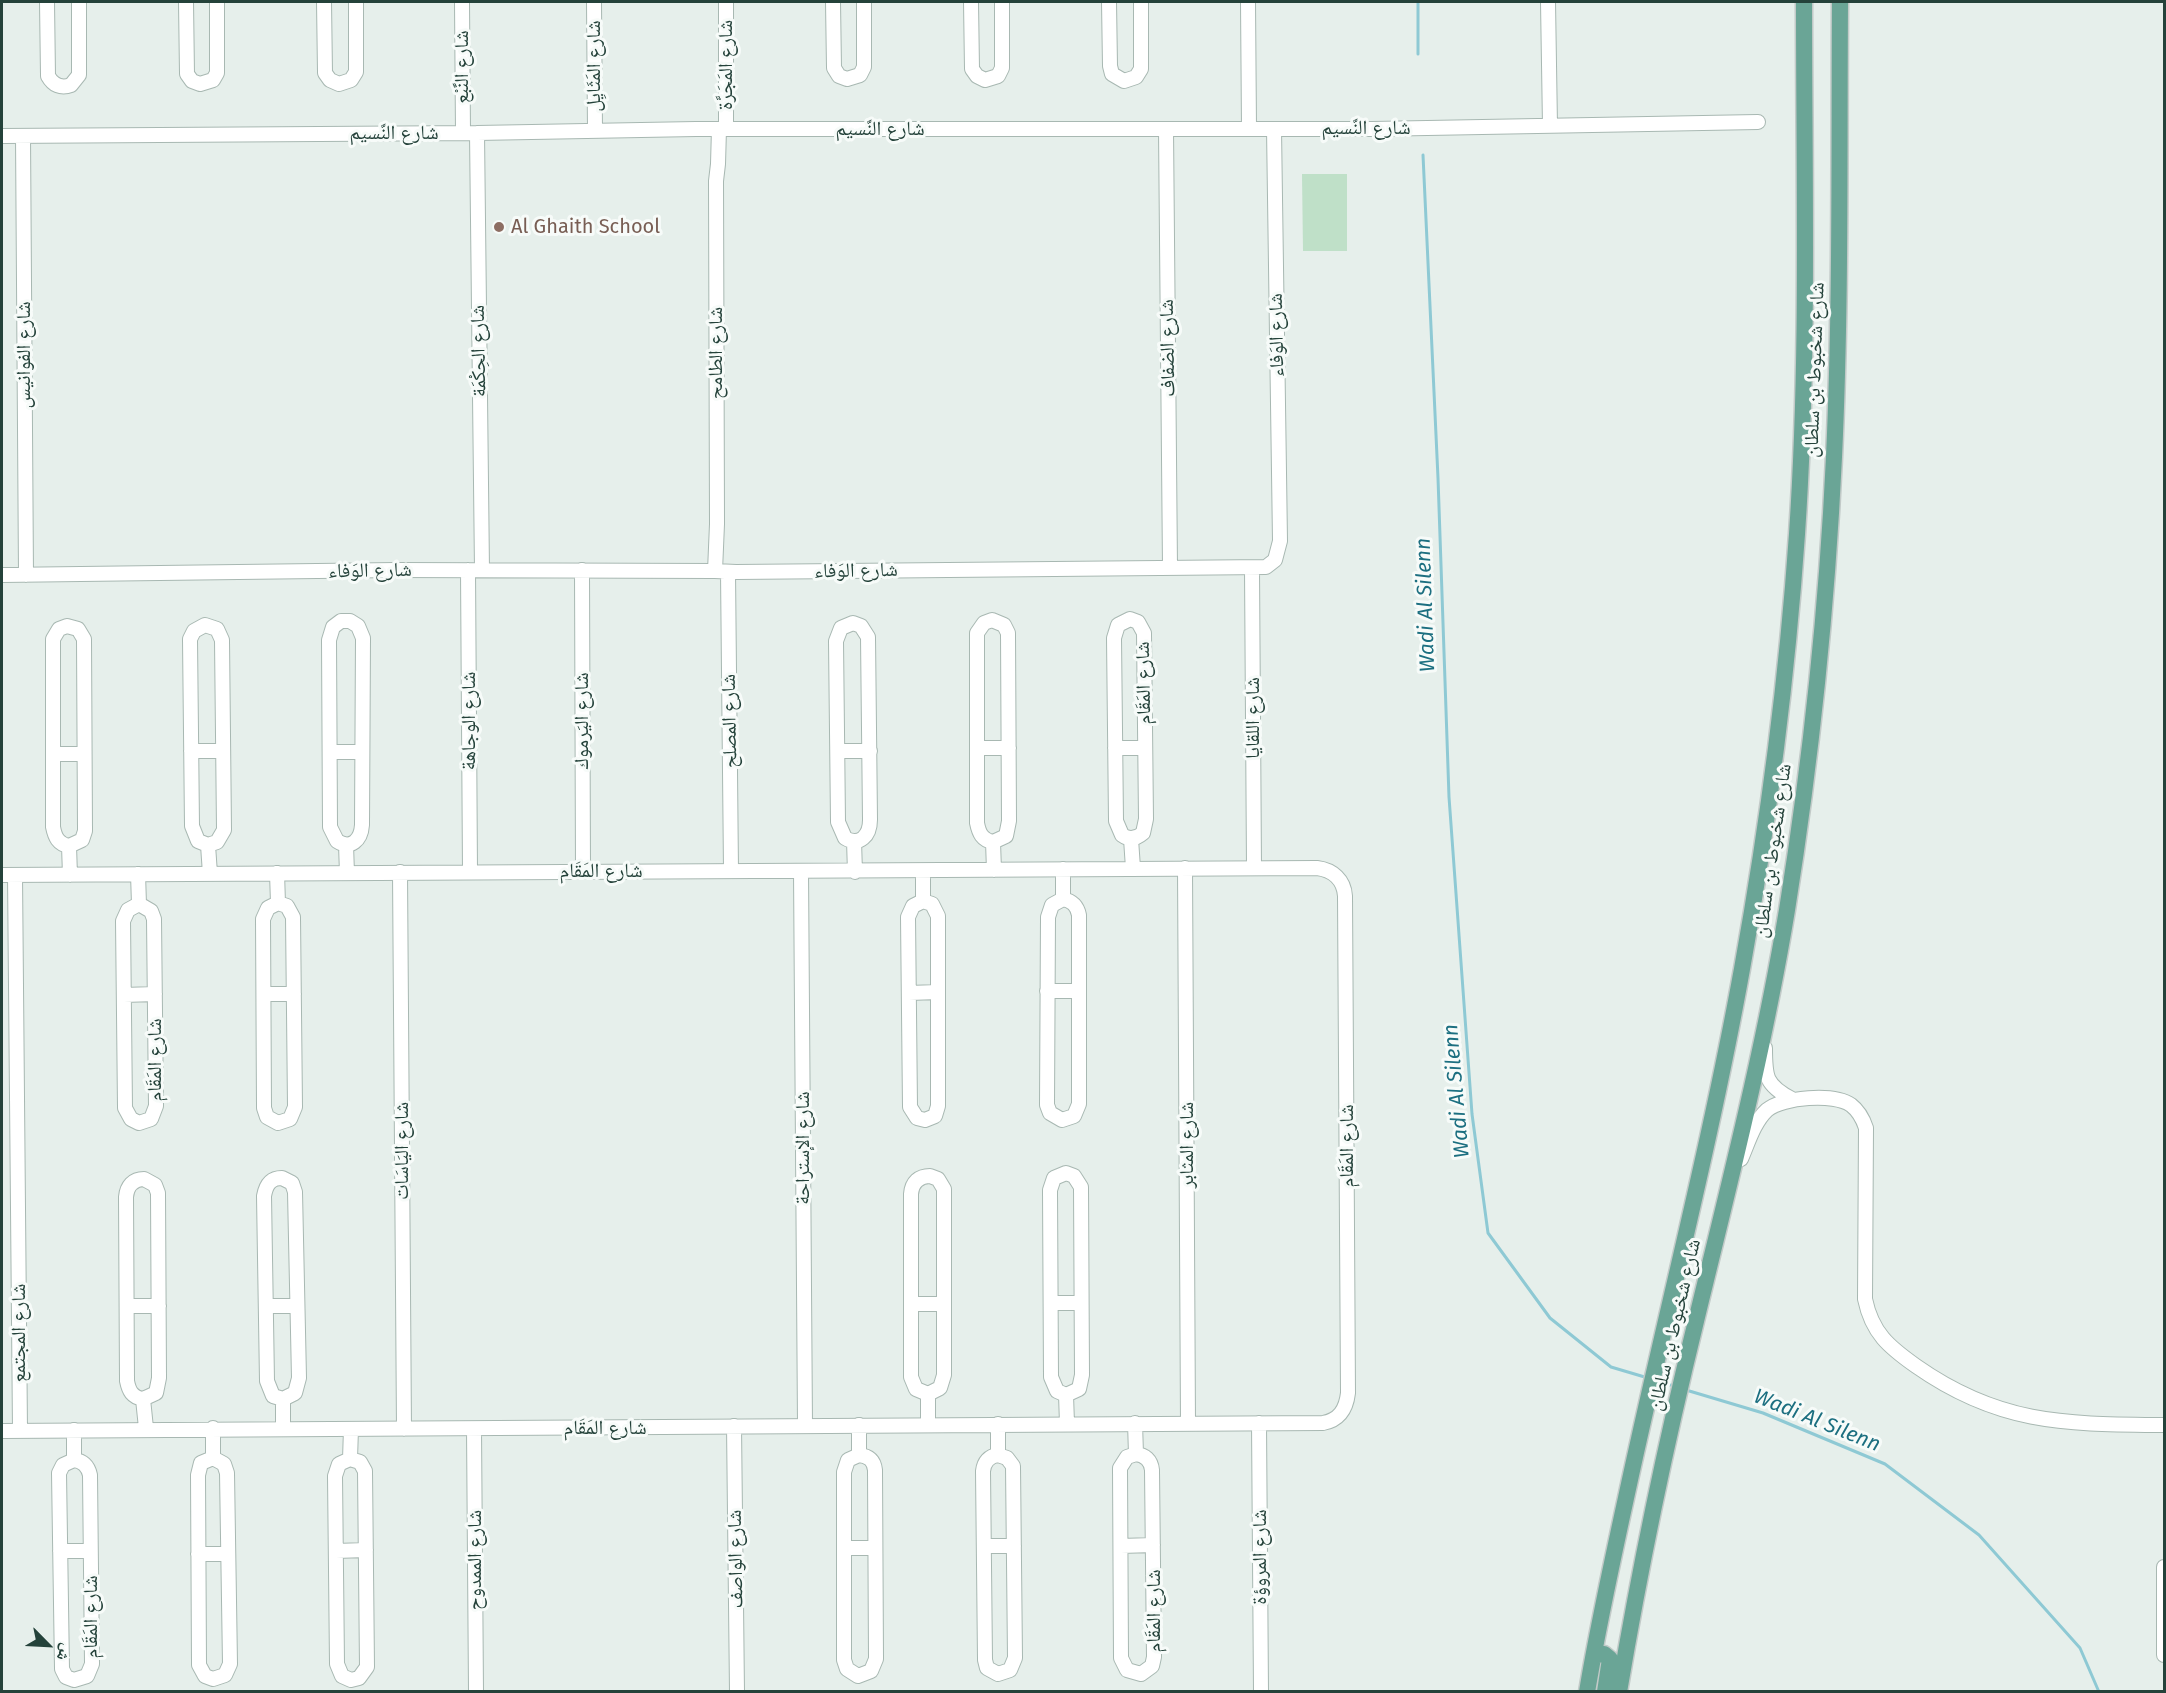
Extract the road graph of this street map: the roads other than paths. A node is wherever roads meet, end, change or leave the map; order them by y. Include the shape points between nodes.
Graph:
1 (47, 2) edge
2 (79, 2) edge
3 (186, 2) edge
4 (217, 2) edge
5 (324, 2) edge
6 (356, 2) edge
7 (462, 2) edge
8 (594, 2) edge
9 (726, 2) edge
10 (833, 2) edge
11 (864, 2) edge
12 (971, 2) edge
13 (1002, 2) edge
14 (1109, 2) edge
15 (1141, 2) edge
16 (1248, 2) edge
17 (1548, 2) edge
18 (1804, 2) edge
19 (1840, 2) edge
20 (1758, 122) dead end
21 (1550, 126) junction
22 (1249, 128) junction
23 (719, 129) junction
24 (1166, 129) junction
25 (1274, 129) junction
26 (595, 131) junction
27 (463, 133) junction
28 (477, 133) junction
29 (2, 136) edge
30 (23, 136) junction
31 (1170, 568) junction
32 (1252, 569) junction
33 (475, 570) junction
34 (582, 570) junction
35 (722, 572) junction
36 (2, 575) edge
37 (26, 575) junction
38 (977, 748) junction
39 (1009, 748) junction
40 (1115, 748) junction
41 (1145, 748) junction
42 (191, 751) junction
43 (223, 751) junction
44 (838, 751) junction
45 (330, 752) junction
46 (362, 752) junction
47 (870, 752) junction
48 (53, 754) junction
49 (84, 754) junction
50 (1131, 839) junction
51 (854, 841) junction
52 (993, 842) junction
53 (208, 845) junction
54 (346, 845) junction
55 (69, 846) junction
56 (1133, 868) junction
57 (1185, 868) junction
58 (1254, 868) junction
59 (1063, 869) junction
60 (731, 870) junction
61 (994, 870) junction
62 (583, 871) junction
63 (801, 871) junction
64 (923, 871) junction
65 (400, 872) junction
66 (470, 872) junction
67 (855, 872) junction
68 (277, 873) junction
69 (347, 873) junction
70 (138, 874) junction
71 (210, 874) junction
72 (8, 875) edge
73 (70, 875) junction
74 (1063, 899) junction
75 (923, 901) junction
76 (278, 903) junction
77 (139, 904) junction
78 (1047, 991) junction
79 (1079, 991) junction
80 (938, 992) junction
81 (909, 993) junction
82 (155, 994) junction
83 (264, 994) junction
84 (294, 994) junction
85 (124, 995) junction
86 (1765, 1022) junction
87 (1792, 1099) junction
88 (1732, 1177) junction
89 (1051, 1303) junction
90 (1081, 1303) junction
91 (911, 1304) junction
92 (944, 1304) junction
93 (127, 1306) junction
94 (159, 1306) junction
95 (266, 1306) junction
96 (297, 1306) junction
97 (927, 1394) junction
98 (1066, 1395) junction
99 (283, 1399) junction
100 (143, 1400) junction
101 (1067, 1423) junction
102 (1135, 1423) junction
103 (1188, 1423) junction
104 (1259, 1423) junction
105 (928, 1424) junction
106 (998, 1424) junction
107 (805, 1425) junction
108 (859, 1425) junction
109 (2164, 1425) edge
110 (734, 1426) junction
111 (147, 1428) junction
112 (213, 1428) junction
113 (283, 1428) junction
114 (404, 1429) junction
115 (474, 1429) junction
116 (20, 1430) junction
117 (74, 1430) junction
118 (351, 1430) junction
119 (2, 1431) edge
120 (1136, 1454) junction
121 (859, 1455) junction
122 (998, 1455) junction
123 (213, 1458) junction
124 (350, 1459) junction
125 (74, 1460) junction
126 (1154, 1545) junction
127 (984, 1546) junction
128 (1014, 1546) junction
129 (1121, 1546) junction
130 (844, 1548) junction
131 (875, 1548) junction
132 (60, 1551) junction
133 (90, 1551) junction
134 (336, 1551) junction
135 (366, 1551) junction
136 (198, 1554) junction
137 (228, 1554) junction
138 (2164, 1567) edge
139 (2164, 1655) edge
140 (1592, 1664) junction
141 (476, 1692) edge
142 (737, 1692) edge
143 (1262, 1692) edge
144 (1586, 1692) edge
145 (1605, 1692) edge
146 (1619, 1692) edge

1 - 2 street via 48,76 62,87 75,83 79,75
3 - 4 street via 187,74 200,84 213,80 217,73
5 - 6 street via 325,73 339,84 351,80 356,72
7 - 27 street, شارع النَّبْع
8 - 26 street, شارع المَثَايِل
9 - 23 street, شارع المَجَرَّة
10 - 11 street via 834,68 847,79 860,75 864,67
12 - 13 street via 972,69 985,80 998,76 1002,68
14 - 15 street via 1110,66 1112,74 1124,81 1136,77 1141,69
16 - 22 street
17 - 21 street
18 - 140 main road, شارع شخبوط بن سلطان via 1803,373 1797,530 1774,762 1742,969 1717,1096
19 - 86 main road, شارع شخبوط بن سلطان via 1834,456 1823,625 1804,792
20 - 21 street, شارع النَّسيم
21 - 25 street, شارع النَّسيم
22 - 24 street, شارع النَّسيم
22 - 25 street, شارع النَّسيم
23 - 24 street, شارع النَّسيم
23 - 26 street, شارع النَّسيم
23 - 35 street, شارع الطامح via 713,165 717,524
24 - 31 street, شارع الضفاف
25 - 32 street, شارع الوَفاء via 1280,541 1271,564
26 - 28 street, شارع النَّسيم
27 - 28 street, شارع النَّسيم
27 - 30 street, شارع النَّسيم
28 - 33 street, شارع الحِكْمَة
29 - 30 street, شارع النَّسيم
30 - 37 street, شارع الفوانيس
31 - 32 street, شارع الوَفاء
31 - 35 street, شارع الوَفاء
32 - 58 street, شارع اللقايا
33 - 34 street, شارع الوَفاء
33 - 37 street, شارع الوَفاء
33 - 66 street, شارع الوجاهة
34 - 35 street, شارع الوَفاء
34 - 62 street, شارع اليَرموك
35 - 60 street, شارع المصلح
36 - 37 street, شارع الوَفاء
38 - 39 street
38 - 39 street via 977,633 992,620 1000,622 1008,633
38 - 52 street via 977,823 983,838
39 - 52 street via 1009,826 1006,836
40 - 41 street, شارع المَقَام
40 - 41 street, شارع المَقَام via 1114,638 1118,625 1130,620 1138,622 1144,633
40 - 50 street, شارع المَقَام via 1116,821 1122,835
41 - 50 street, شارع المَقَام via 1146,824 1143,833
42 - 43 street
42 - 43 street via 190,639 194,631 205,625 217,629 222,640
42 - 53 street via 193,832 198,841
43 - 53 street via 224,830 221,839
44 - 47 street
44 - 47 street via 836,641 841,628 853,623 864,629 868,637
44 - 51 street via 840,829 845,838
45 - 46 street
45 - 46 street via 329,640 333,627 345,621 358,626 362,634
45 - 54 street via 330,827 333,837
46 - 54 street via 361,834
47 - 51 street via 870,826 867,835
48 - 49 street
48 - 49 street via 53,639 60,629 70,626 78,629 84,639
48 - 55 street via 53,827 56,838
49 - 55 street via 84,836
50 - 56 street, شارع المَقَام
51 - 67 street
52 - 61 street
53 - 71 street
54 - 69 street
55 - 73 street
56 - 57 street, شارع المَقَام
56 - 59 street, شارع المَقَام
57 - 58 street, شارع المَقَام
57 - 103 street, شارع المثابر
58 - 104 street, شارع المَقَام via 1317,868 1331,872 1344,891 1345,926 1348,1400 1341,1414 1328,1422
59 - 61 street, شارع المَقَام
59 - 74 street
60 - 62 street, شارع المَقَام
60 - 63 street, شارع المَقَام
61 - 64 street, شارع المَقَام
62 - 66 street, شارع المَقَام
63 - 67 street, شارع المَقَام
63 - 107 street, شارع الإستراحة
64 - 67 street, شارع المَقَام
64 - 75 street
65 - 66 street, شارع المَقَام
65 - 69 street, شارع المَقَام
65 - 114 street, شارع اليَاسَات
68 - 69 street, شارع المَقَام
68 - 71 street, شارع المَقَام
68 - 76 street
70 - 71 street, شارع المَقَام
70 - 73 street, شارع المَقَام
70 - 77 street
72 - 73 street, شارع المَقَام
72 - 116 street, شارع المجتمع
74 - 78 street via 1048,912
74 - 79 street via 1078,910
75 - 80 street via 932,904 938,915
75 - 81 street via 913,906 908,917
76 - 83 street via 268,908 263,919
76 - 84 street via 292,913
77 - 82 street, شارع المَقَام via 148,907 153,915
77 - 85 street, شارع المَقَام via 128,909 123,921
78 - 79 street
78 - 79 street via 1047,1105 1050,1113 1062,1120 1079,1108
80 - 81 street
80 - 81 street via 938,1109 935,1116 925,1120 914,1115 910,1107
82 - 85 street, شارع المَقَام
82 - 85 street, شارع المَقَام via 156,1106 151,1119 139,1123 130,1119 125,1107
83 - 84 street
83 - 84 street via 264,1108 267,1117 278,1123 287,1122 295,1112
86 - 87 street via 1767,1078 1775,1089
86 - 88 main road, شارع شخبوط بن سلطان
87 - 88 street via 1762,1115
87 - 109 street via 1844,1101 1864,1120 1865,1299 1872,1324 1887,1344 1946,1385 2010,1412 2077,1424
88 - 146 main road, شارع شخبوط بن سلطان via 1663,1464
89 - 90 street
89 - 90 street via 1051,1186 1058,1175 1066,1173 1074,1176 1080,1187
89 - 98 street via 1051,1377 1057,1391
90 - 98 street via 1081,1385
91 - 92 street
91 - 92 street via 911,1189 926,1176 938,1179 944,1190
91 - 97 street via 912,1382
92 - 97 street via 943,1380 940,1388
93 - 94 street
93 - 94 street via 126,1192 140,1179 152,1182 158,1193
93 - 100 street via 128,1387
94 - 100 street via 158,1389
95 - 96 street
95 - 96 street via 265,1191 271,1181 282,1178 292,1183 296,1192
95 - 99 street via 267,1381 270,1392
96 - 99 street via 298,1389
97 - 105 street
98 - 101 street
99 - 113 street
100 - 111 street
101 - 102 street, شارع المَقَام
101 - 106 street, شارع المَقَام
102 - 103 street, شارع المَقَام
102 - 120 street
103 - 104 street, شارع المَقَام
104 - 143 street, شارع المروؤة
105 - 106 street, شارع المَقَام
105 - 108 street, شارع المَقَام
106 - 122 street
107 - 108 street, شارع المَقَام
107 - 110 street, شارع المَقَام
108 - 121 street
110 - 115 street, شارع المَقَام
110 - 142 street, شارع الواصف
111 - 112 street, شارع المَقَام
111 - 117 street, شارع المَقَام
112 - 113 street, شارع المَقَام
112 - 123 street
113 - 118 street, شارع المَقَام
114 - 115 street, شارع المَقَام
114 - 118 street, شارع المَقَام
115 - 141 street, شارع الممدوح
116 - 117 street, شارع المَقَام
116 - 119 street, شارع المَقَام
117 - 125 street
118 - 124 street
120 - 126 street, شارع المَقَام via 1152,1465
120 - 129 street, شارع المَقَام via 1127,1456 1120,1468
121 - 130 street via 844,1467
121 - 131 street via 868,1457 874,1465
122 - 127 street via 983,1466
122 - 128 street via 1007,1458 1012,1466
123 - 136 street via 201,1463 198,1470
123 - 137 street via 227,1468
124 - 134 street via 339,1464 335,1472
124 - 135 street via 360,1462 365,1471
125 - 132 street, شارع المَقَام via 66,1462 59,1473
125 - 133 street, شارع المَقَام via 89,1470
126 - 129 street, شارع المَقَام
126 - 129 street, شارع المَقَام via 1155,1657 1149,1670 1141,1674 1127,1670 1122,1662
127 - 128 street
127 - 128 street via 985,1660 987,1668 998,1674 1010,1670 1014,1663
130 - 131 street
130 - 131 street via 844,1660 847,1669 858,1676 871,1671 875,1664
132 - 133 street, شارع المَقَام
132 - 133 street, شارع المَقَام via 61,1665 63,1673 74,1680 83,1678 91,1668
134 - 135 street
134 - 135 street via 338,1669 351,1680 359,1678 367,1667
136 - 137 street
136 - 137 street via 199,1665 205,1676 213,1679 225,1675 229,1668
138 - 139 street
140 - 144 main road, شارع شخبوط بن سلطان
140 - 145 main road via 1600,1653 1610,1659

